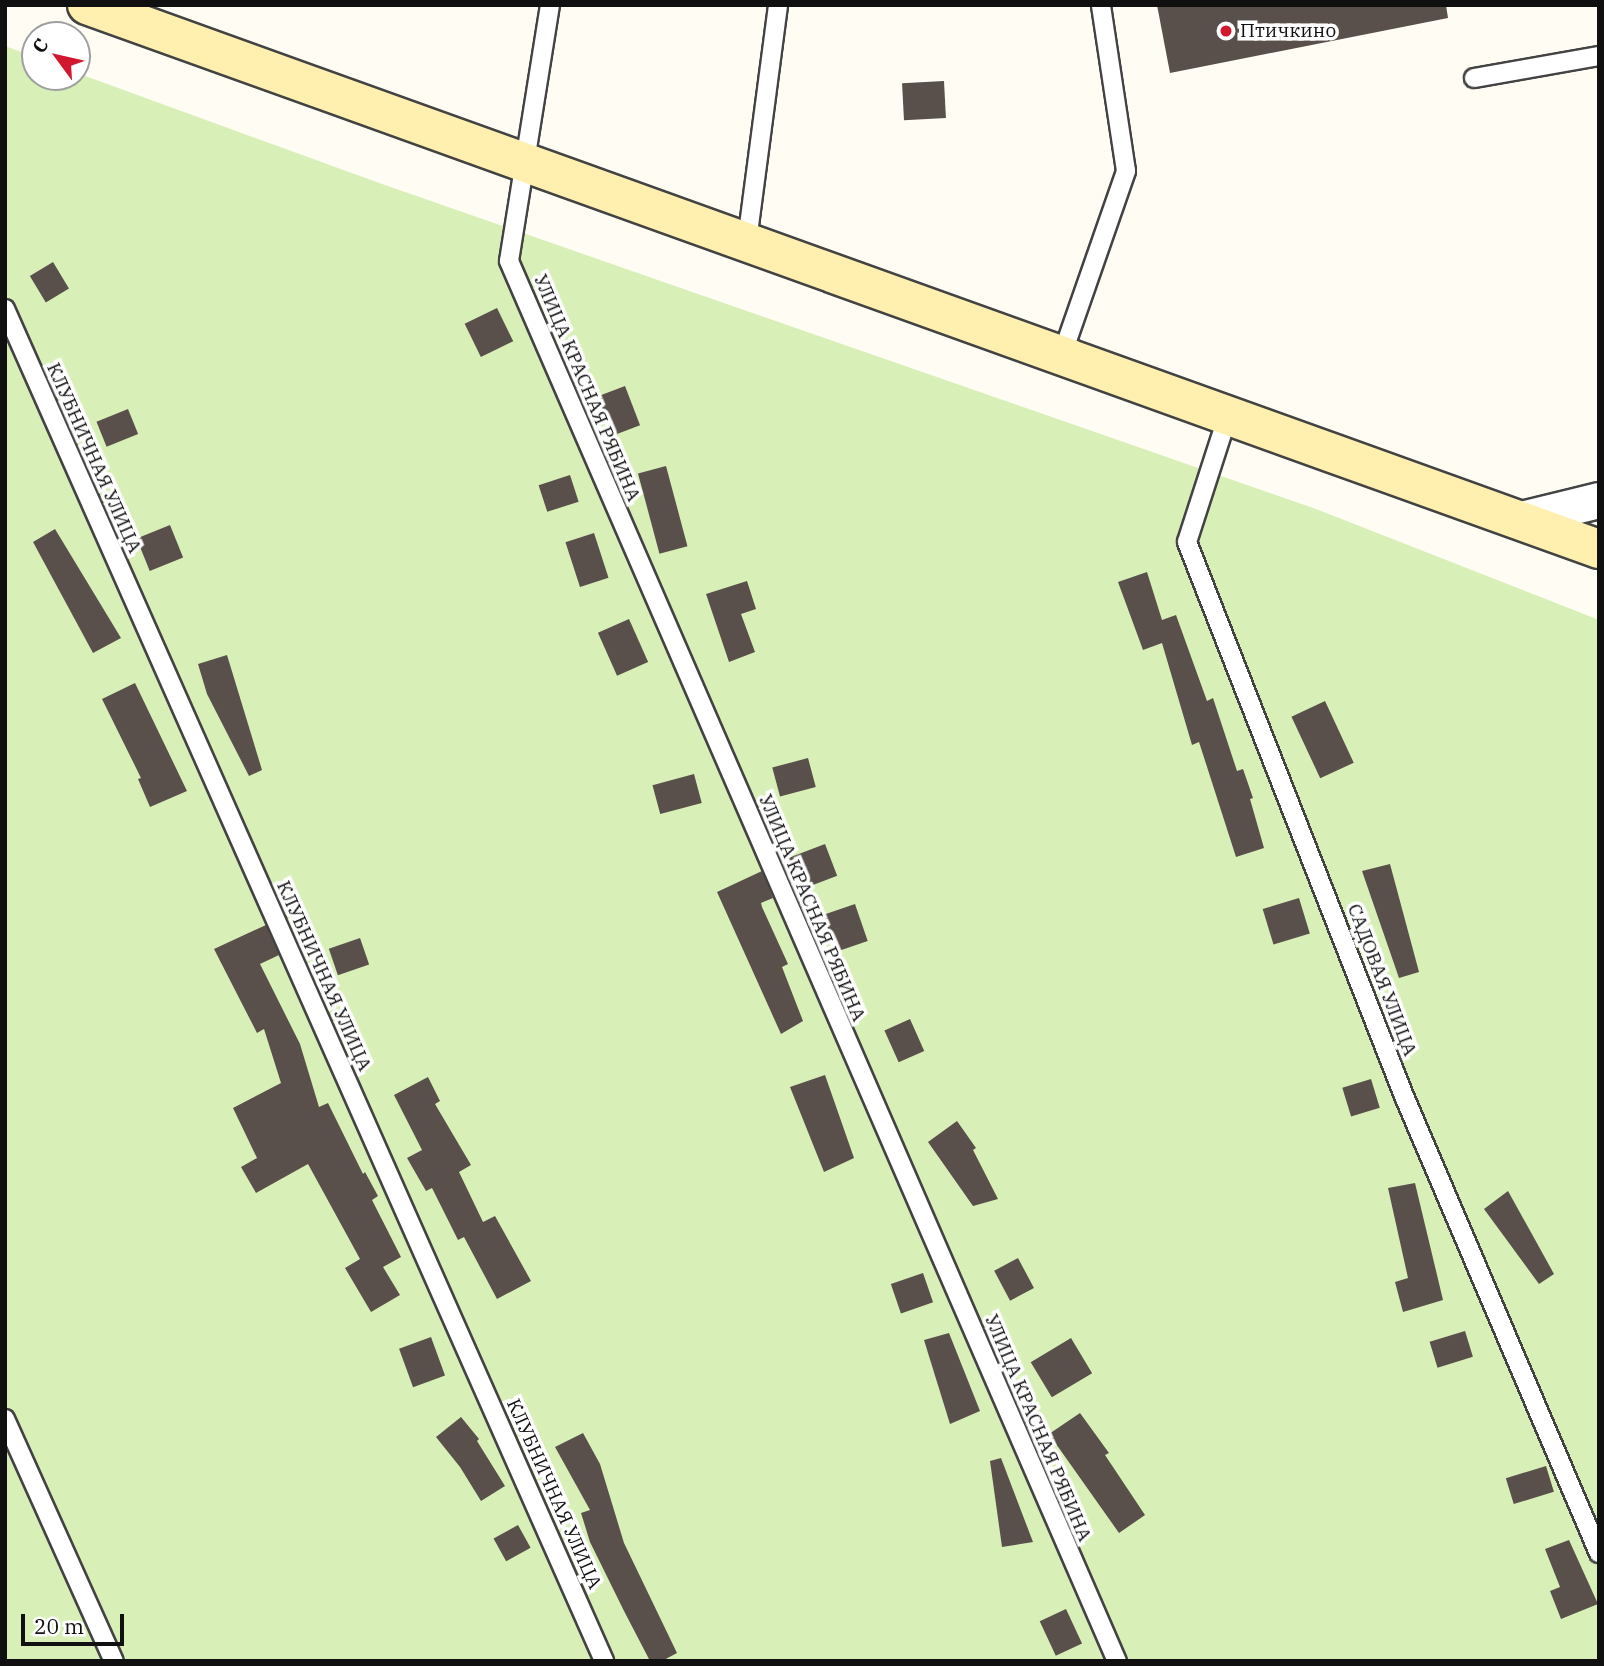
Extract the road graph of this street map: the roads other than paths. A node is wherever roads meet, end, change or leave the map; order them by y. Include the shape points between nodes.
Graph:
1 (87, 5) edge
2 (550, 5) edge
3 (778, 5) edge
4 (1101, 5) edge
5 (1599, 56) edge
6 (1474, 78) dead end
7 (527, 165) junction
8 (747, 241) junction
9 (5, 309) edge
10 (1062, 355) junction
11 (1228, 415) junction
12 (1599, 500) edge
13 (1517, 520) junction
14 (1599, 549) edge
15 (5, 1419) edge
16 (1599, 1553) edge
17 (114, 1661) edge
18 (604, 1661) edge
19 (1116, 1661) edge

1 - 7 main road
2 - 7 lane, УЛИЦА КРАСНАЯ РЯБИНА
3 - 8 lane
4 - 10 lane via 1126,171
5 - 6 lane
7 - 8 main road
7 - 19 lane, УЛИЦА КРАСНАЯ РЯБИНА via 509,261
8 - 10 main road
9 - 18 lane, КЛУБНИЧНАЯ УЛИЦА
10 - 11 main road
11 - 13 main road
11 - 16 lane, САДОВАЯ УЛИЦА via 1187,542 1404,1096
12 - 13 street
13 - 14 main road
15 - 17 lane

